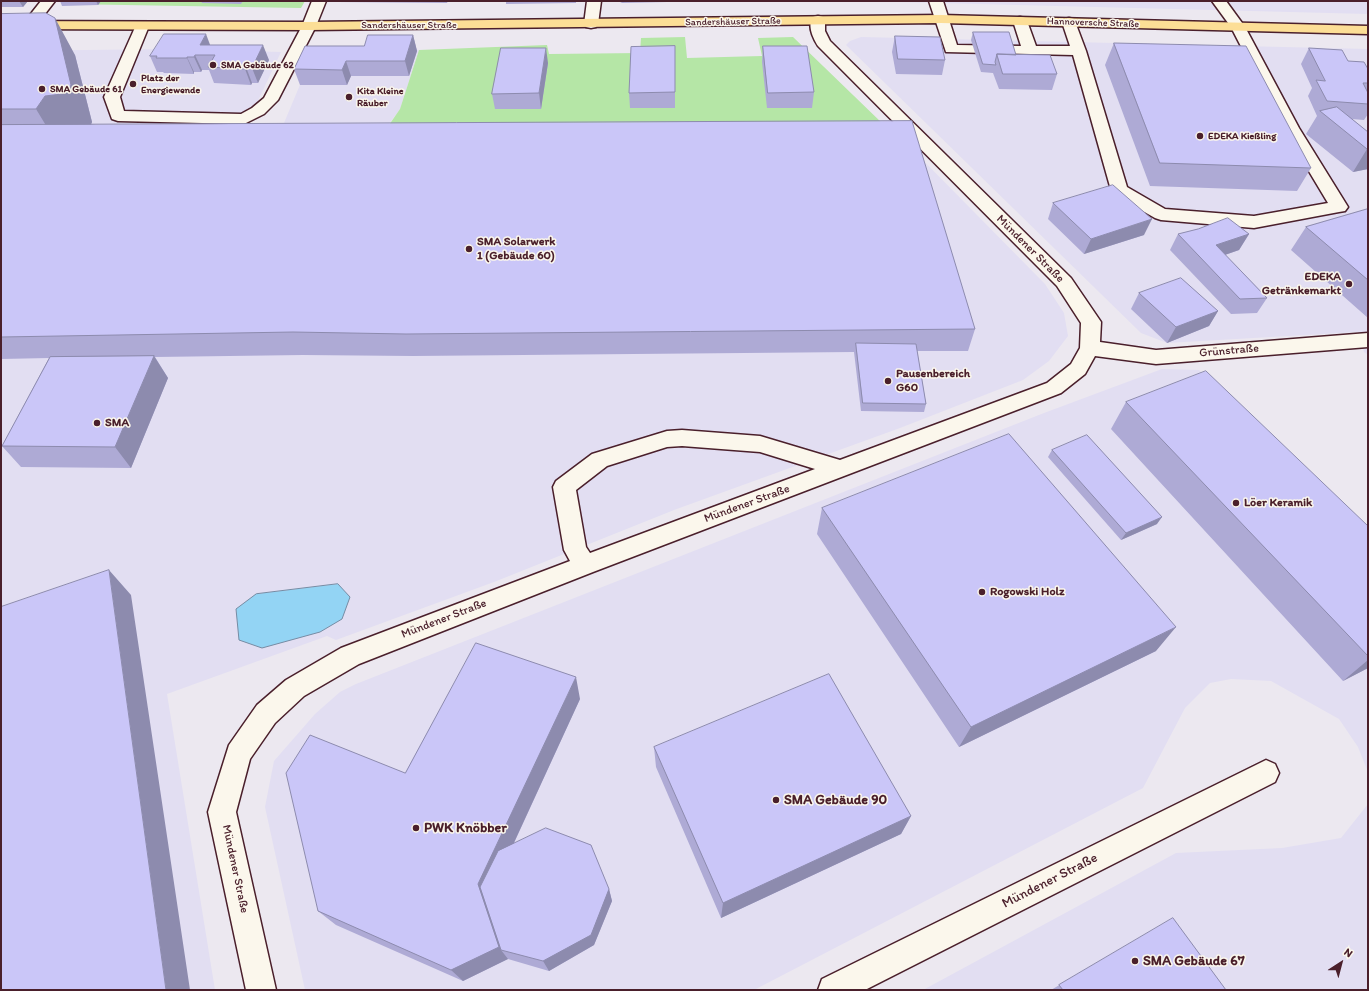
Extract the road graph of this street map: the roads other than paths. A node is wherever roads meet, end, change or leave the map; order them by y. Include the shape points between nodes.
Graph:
1 (48, 1) edge
2 (320, 1) edge
3 (594, 1) edge
4 (936, 1) edge
5 (1219, 1) edge
6 (941, 19) junction
7 (818, 20) junction
8 (1020, 21) junction
9 (1069, 22) junction
10 (591, 24) junction
11 (1, 25) edge
12 (29, 25) junction
13 (142, 26) junction
14 (309, 26) junction
15 (1238, 27) junction
16 (1368, 30) edge
17 (1030, 50) junction
18 (1079, 51) junction
19 (1368, 340) edge
20 (1090, 348) junction
21 (841, 469) junction
22 (585, 565) junction
23 (1266, 773) dead end
24 (261, 990) edge
25 (833, 990) edge

1 - 12 street
2 - 14 street
3 - 10 street
4 - 6 street
5 - 15 street
6 - 7 main road, Hannoversche Straße
6 - 8 main road, Hannoversche Straße
6 - 17 street via 951,49
7 - 10 main road, Sandershäuser Straße
7 - 20 street, Mündener Straße via 818,31 823,43 1064,282 1091,322
8 - 9 main road, Hannoversche Straße
8 - 17 street
9 - 15 main road, Hannoversche Straße
9 - 18 street
10 - 14 main road, Sandershäuser Straße
11 - 12 main road, Sandershäuser Straße
12 - 13 main road, Sandershäuser Straße
13 - 14 main road, Sandershäuser Straße
13 - 14 street via 112,97 118,116 244,119 270,100
15 - 16 main road, Hannoversche Straße
15 - 18 street via 1292,128 1339,208 1254,222 1161,214 1119,190
17 - 18 street
19 - 20 street, Grünstraße via 1156,357
20 - 21 street, Mündener Straße via 1078,369 1054,388
21 - 22 street, Mündener Straße
21 - 22 street via 760,444 682,438 667,439 600,460 564,487 575,550
22 - 24 street, Mündener Straße via 350,656 295,688 266,714 238,754 222,812
23 - 25 street, Mündener Straße

